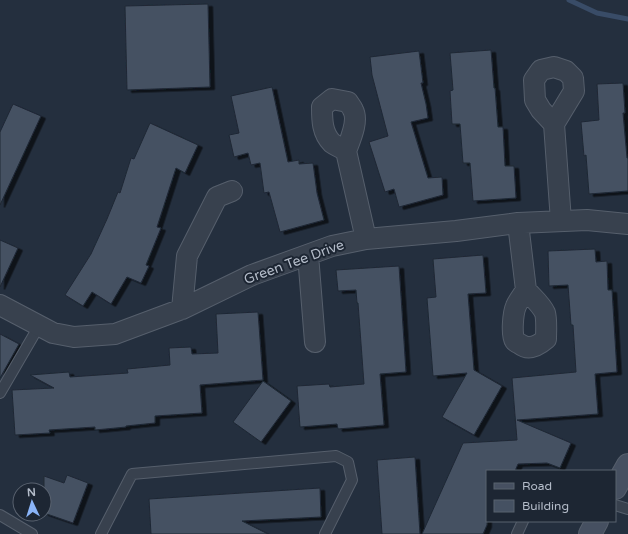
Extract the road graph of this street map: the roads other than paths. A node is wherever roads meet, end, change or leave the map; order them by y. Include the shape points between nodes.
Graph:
1 (554, 124) dead end
2 (346, 151) dead end
3 (232, 191) dead end
4 (561, 221) junction
5 (518, 223) junction
6 (628, 224) edge
7 (366, 239) junction
8 (308, 255) junction
9 (526, 290) dead end
10 (0, 305) edge
11 (182, 309) junction
12 (39, 326) junction
13 (315, 342) dead end
14 (0, 393) edge
15 (628, 465) edge
16 (616, 486) edge
17 (616, 505) edge
18 (628, 508) edge
19 (0, 515) edge
20 (523, 522) edge
21 (596, 522) edge
22 (32, 534) edge
23 (102, 534) edge
24 (325, 534) edge
25 (517, 534) edge
26 (590, 534) edge

1 - 4 street
2 - 7 street
3 - 11 street via 218,197 187,256
4 - 5 street, Green Tee Drive
4 - 6 street, Green Tee Drive via 587,220
5 - 7 street, Green Tee Drive
5 - 9 street
7 - 8 street, Green Tee Drive via 332,246
8 - 11 street, Green Tee Drive via 252,275
8 - 13 street
10 - 12 street, Green Tee Drive
11 - 12 street, Green Tee Drive via 115,334 74,337 53,333
12 - 14 lane
15 - 16 street
17 - 18 lane
19 - 22 lane
20 - 25 lane
21 - 26 street
23 - 24 lane via 132,474 336,456 348,462 352,480

